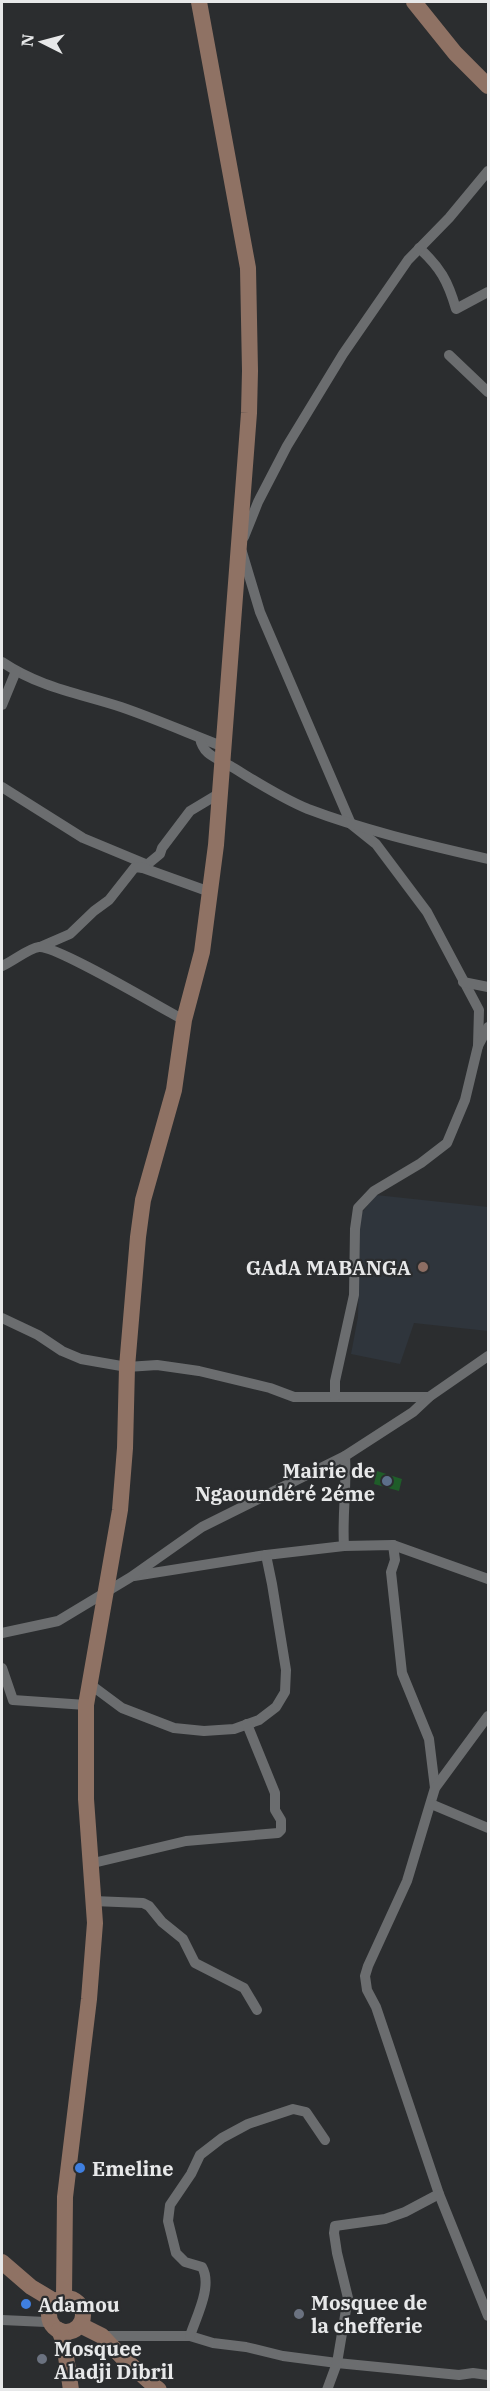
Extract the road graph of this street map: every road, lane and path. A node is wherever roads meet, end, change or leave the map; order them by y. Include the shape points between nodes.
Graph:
1 (200, 2) edge
2 (414, 2) edge
3 (489, 86) edge
4 (489, 171) edge
5 (419, 248) junction
6 (489, 292) edge
7 (449, 355) dead end
8 (489, 392) edge
9 (240, 546) junction
10 (2, 662) edge
11 (16, 671) junction
12 (2, 705) edge
13 (224, 754) junction
14 (2, 787) edge
15 (220, 793) junction
16 (351, 824) junction
17 (489, 859) edge
18 (146, 867) junction
19 (210, 892) junction
20 (39, 947) junction
21 (2, 966) edge
22 (463, 982) junction
23 (489, 987) edge
24 (184, 1020) junction
25 (489, 1027) edge
26 (478, 1046) junction
27 (2, 1318) edge
28 (489, 1356) edge
29 (127, 1366) junction
30 (335, 1397) junction
31 (429, 1397) junction
32 (345, 1456) junction
33 (393, 1545) junction
34 (344, 1546) junction
35 (266, 1555) junction
36 (131, 1576) junction
37 (489, 1579) edge
38 (107, 1591) junction
39 (2, 1633) edge
40 (2, 1668) edge
41 (91, 1685) junction
42 (86, 1705) junction
43 (489, 1716) edge
44 (247, 1724) junction
45 (435, 1788) junction
46 (431, 1804) junction
47 (489, 1828) edge
48 (89, 1864) junction
49 (93, 1901) junction
50 (257, 2010) dead end
51 (325, 2140) dead end
52 (439, 2194) junction
53 (2, 2262) edge
54 (60, 2300) junction
55 (489, 2316) edge
56 (2, 2320) edge
57 (54, 2325) junction
58 (80, 2325) junction
59 (102, 2336) junction
60 (190, 2337) junction
61 (337, 2363) junction
62 (489, 2375) edge
63 (71, 2390) edge
64 (159, 2390) edge
65 (327, 2390) edge

1 - 9 street via 249,268 250,371
2 - 3 street via 455,53
4 - 5 street
5 - 6 street via 449,283 456,309
5 - 9 street via 343,354 287,446
7 - 8 street
9 - 13 street
9 - 16 street via 260,612
10 - 11 street
11 - 12 street
11 - 13 street via 48,687 121,707 200,738 205,751
13 - 15 street
13 - 16 street via 273,793
14 - 18 street via 83,838
15 - 18 street via 190,811
15 - 19 street
16 - 17 street
16 - 22 street via 376,844 427,912
18 - 19 street
18 - 20 street via 135,867 109,900 70,934
19 - 24 street via 202,952
20 - 21 street
20 - 24 street via 72,958
22 - 23 street
22 - 26 street via 479,1010
24 - 29 street via 174,1090 143,1200
25 - 26 street
26 - 30 street via 465,1100 447,1143 374,1191 358,1208 354,1295
27 - 29 street via 62,1352
28 - 31 street
29 - 30 street via 157,1365 199,1371 294,1397
29 - 38 street via 120,1510
30 - 31 street
31 - 32 street via 413,1412
32 - 34 street
32 - 36 street via 202,1527
33 - 34 street
33 - 37 street
33 - 45 street via 395,1560 391,1572 399,1656 429,1739
34 - 35 street
35 - 36 street
35 - 44 street via 286,1670 285,1692 276,1707
36 - 38 street
38 - 39 street via 58,1621
38 - 41 street
40 - 42 street via 13,1700
41 - 42 street
41 - 44 street via 122,1708 174,1728 204,1731
42 - 48 street
43 - 45 street
44 - 48 street via 275,1793 275,1810 281,1820 278,1833 186,1842
45 - 46 street
46 - 47 street
46 - 52 street via 407,1881 365,1976
48 - 49 street
49 - 50 street via 149,1906 183,1939 195,1963 244,1988
49 - 54 street via 89,1999 65,2198
51 - 60 street via 306,2112 293,2109 237,2129 200,2155 170,2205 168,2222 176,2253 185,2262 202,2267 206,2274
52 - 55 street
52 - 61 street via 385,2219 336,2226 337,2253 348,2298
53 - 54 street via 31,2287
54 - 57 street via 50,2310
54 - 58 street via 74,2300 81,2306
56 - 57 street
57 - 58 street via 68,2332
57 - 63 street via 64,2343
58 - 59 street
59 - 60 street
59 - 64 street
60 - 61 street
61 - 62 street
61 - 65 street

